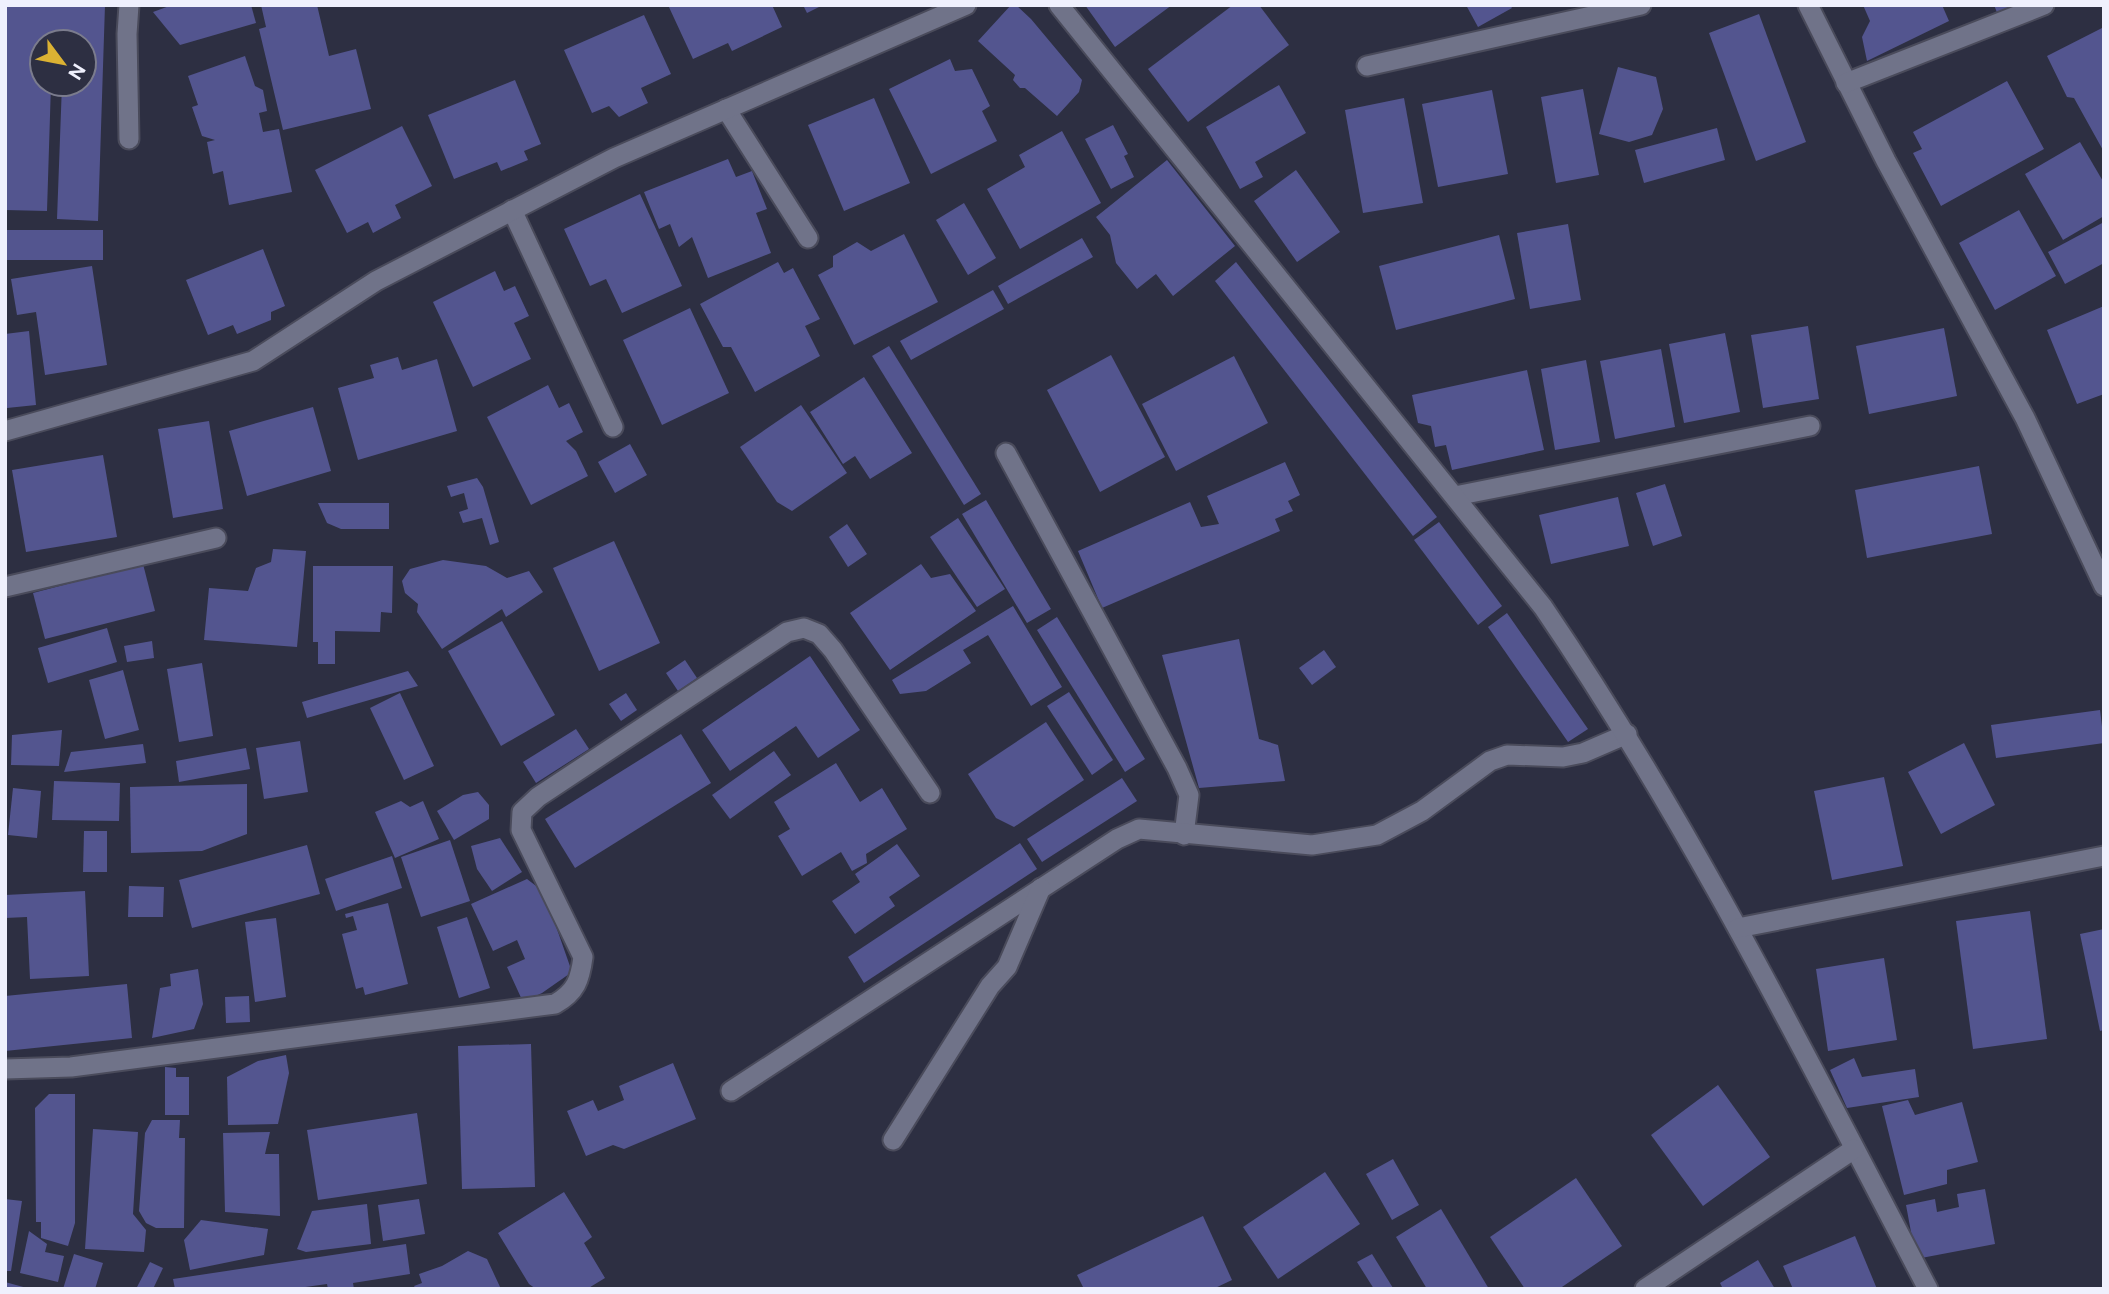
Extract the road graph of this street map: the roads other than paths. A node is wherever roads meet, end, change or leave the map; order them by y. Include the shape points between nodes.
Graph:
1 (129, 5) edge
2 (966, 5) edge
3 (1059, 5) edge
4 (1641, 5) edge
5 (1808, 5) edge
6 (2044, 5) edge
7 (1367, 66) dead end
8 (1846, 83) junction
9 (726, 109) junction
10 (129, 139) dead end
11 (512, 210) junction
12 (808, 238) dead end
13 (1810, 426) dead end
14 (613, 427) dead end
15 (5, 431) edge
16 (1006, 453) dead end
17 (1455, 496) junction
18 (216, 538) dead end
19 (2104, 586) edge
20 (5, 587) edge
21 (1627, 734) junction
22 (930, 793) dead end
23 (1184, 835) junction
24 (2104, 856) edge
25 (1041, 888) junction
26 (1738, 928) junction
27 (5, 1069) edge
28 (731, 1091) dead end
29 (893, 1140) dead end
30 (1854, 1149) junction
31 (1645, 1289) edge
32 (1927, 1289) edge

1 - 10 street
2 - 9 street
3 - 17 street
4 - 7 street
5 - 8 street
6 - 8 street
8 - 19 street via 2025,418
9 - 11 street
9 - 12 street
11 - 14 street
11 - 15 street via 376,281 253,361
13 - 17 street
16 - 23 street via 1177,768 1189,795
17 - 21 street via 1544,607
18 - 20 street
21 - 23 street via 1563,757 1507,755 1490,761 1422,811 1377,835 1312,845
21 - 26 street
22 - 27 street via 819,634 804,628 788,632 522,811 521,830 583,957 571,995 555,1004 84,1066
23 - 25 street via 1139,829
24 - 26 street
25 - 28 street
25 - 29 street via 1007,967 989,986
26 - 30 street
30 - 31 street
30 - 32 street

